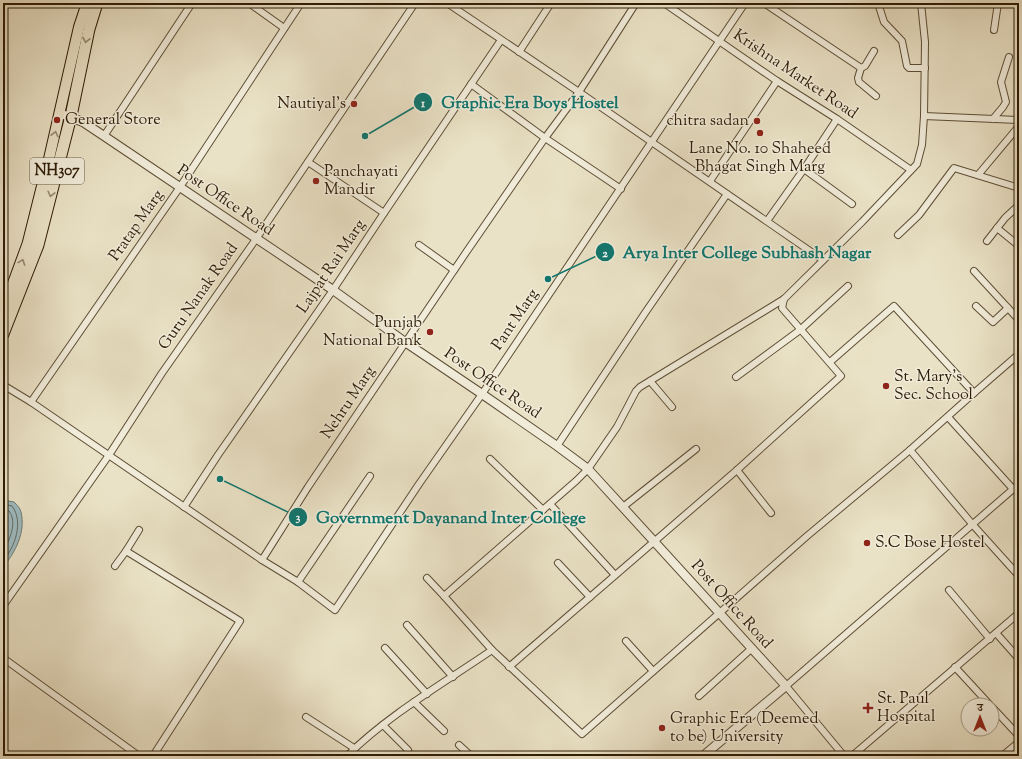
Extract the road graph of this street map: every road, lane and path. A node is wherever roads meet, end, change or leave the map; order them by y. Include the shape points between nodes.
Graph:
1 (87, 3) edge
2 (97, 3) edge
3 (192, 3) edge
4 (249, 3) edge
5 (301, 3) edge
6 (415, 3) edge
7 (446, 3) edge
8 (551, 3) edge
9 (636, 3) edge
10 (664, 3) edge
11 (744, 3) edge
12 (764, 3) edge
13 (878, 3) edge
14 (922, 3) edge
15 (998, 3) edge
16 (284, 28) junction
17 (994, 30) dead end
18 (501, 40) junction
19 (719, 40) junction
20 (874, 51) dead end
21 (520, 52) junction
22 (1009, 57) dead end
23 (861, 68) junction
24 (925, 68) junction
25 (777, 81) junction
26 (471, 84) junction
27 (579, 92) junction
28 (876, 96) dead end
29 (59, 113) junction
30 (71, 116) junction
31 (924, 116) junction
32 (837, 118) junction
33 (993, 119) junction
34 (1019, 120) edge
35 (1019, 126) edge
36 (104, 136) junction
37 (545, 138) junction
38 (651, 143) junction
39 (308, 162) junction
40 (804, 169) junction
41 (911, 170) junction
42 (46, 172) joint
43 (978, 175) junction
44 (710, 181) junction
45 (180, 187) junction
46 (1019, 188) edge
47 (621, 189) junction
48 (727, 194) junction
49 (852, 204) dead end
50 (1019, 205) edge
51 (384, 213) junction
52 (766, 221) junction
53 (997, 228) junction
54 (898, 235) dead end
55 (256, 238) junction
56 (987, 241) dead end
57 (419, 245) dead end
58 (1019, 245) edge
59 (823, 260) junction
60 (454, 270) junction
61 (974, 271) dead end
62 (848, 286) dead end
63 (333, 290) junction
64 (784, 299) junction
65 (976, 306) dead end
66 (1008, 308) junction
67 (3, 312) edge
68 (1019, 320) edge
69 (800, 330) junction
70 (3, 334) edge
71 (405, 342) junction
72 (1019, 354) edge
73 (830, 362) junction
74 (736, 377) dead end
75 (650, 381) junction
76 (3, 385) edge
77 (974, 393) junction
78 (482, 394) junction
79 (31, 402) junction
80 (672, 407) dead end
81 (948, 417) junction
82 (557, 446) junction
83 (696, 449) dead end
84 (910, 450) junction
85 (109, 455) junction
86 (490, 460) dead end
87 (588, 469) junction
88 (736, 470) junction
89 (370, 476) dead end
90 (1019, 484) edge
91 (1013, 489) junction
92 (550, 504) junction
93 (184, 507) junction
94 (623, 507) junction
95 (543, 510) junction
96 (771, 512) dead end
97 (973, 525) junction
98 (139, 530) dead end
99 (654, 541) junction
100 (126, 551) junction
101 (262, 560) junction
102 (558, 563) dead end
103 (115, 566) dead end
104 (615, 575) junction
105 (1019, 576) edge
106 (427, 578) dead end
107 (298, 582) junction
108 (949, 590) dead end
109 (444, 596) junction
110 (590, 597) junction
111 (3, 606) edge
112 (720, 613) junction
113 (1019, 613) edge
114 (407, 625) dead end
115 (996, 633) junction
116 (990, 639) junction
117 (626, 641) dead end
118 (385, 648) dead end
119 (751, 649) junction
120 (492, 650) junction
121 (3, 658) edge
122 (1019, 658) edge
123 (509, 666) junction
124 (955, 667) junction
125 (653, 671) junction
126 (453, 677) junction
127 (786, 686) junction
128 (428, 694) junction
129 (699, 696) dead end
130 (983, 697) edge
131 (414, 702) junction
132 (1000, 716) edge
133 (306, 717) dead end
134 (383, 725) junction
135 (444, 731) dead end
136 (1019, 736) edge
137 (1019, 742) edge
138 (459, 745) dead end
139 (354, 748) junction
140 (408, 750) dead end
141 (1007, 755) edge
142 (139, 756) edge
143 (153, 756) edge
144 (347, 756) edge
145 (471, 756) edge
146 (703, 756) edge
147 (844, 756) edge
148 (852, 756) edge

1 - 29 highway, NH307
2 -> 30 highway, NH307
3 - 36 street
4 - 16 street
5 - 16 street, Pratap Marg
6 - 39 street, Guru Nanak Road
7 - 18 street
8 - 21 street
9 - 27 street, Nehru Marg
10 - 19 street, Krishna Market Road
11 - 19 street, Pant Marg
12 - 23 street
13 - 24 street via 884,22 902,41 907,66
14 - 24 street
15 - 17 street
16 - 45 street, Pratap Marg
18 - 21 street
18 - 26 street, Lajpat Rai Marg
19 - 25 street, Krishna Market Road
19 - 38 street, Pant Marg
20 - 23 street
21 - 27 street
22 - 33 street via 1001,82 1006,102
23 - 28 street via 859,82
24 - 31 street
25 - 32 street, Krishna Market Road
25 - 44 street
26 - 37 street
26 - 51 street, Lajpat Rai Marg
27 - 37 street, Nehru Marg
27 - 38 street
29 - 30 street, Post Office Road
42 -> 29 highway, NH307
30 - 36 street, Post Office Road
30 -> 70 highway, NH307 via 38,245
31 - 33 street
31 - 41 street via 921,152 917,164
32 - 40 street
32 - 41 street, Krishna Market Road
33 - 34 street
35 - 43 street
36 - 45 street, Post Office Road
37 - 47 street
37 - 60 street, Nehru Marg
38 - 44 street
38 - 47 street, Pant Marg
39 - 51 street
39 - 55 street, Guru Nanak Road
40 - 49 street
40 - 52 street
41 - 59 street
67 -> 42 highway, NH307 via 28,244
43 - 46 street
43 - 54 street via 954,168 919,215
44 - 48 street
45 - 55 street, Post Office Road
45 - 79 street, Pratap Marg
47 - 78 street, Pant Marg
48 - 52 street
48 - 82 street
50 - 53 street
51 - 63 street, Lajpat Rai Marg
52 - 59 street
53 - 56 street
53 - 58 street
55 - 63 street, Post Office Road
55 - 85 street, Guru Nanak Road via 170,361
57 - 60 street
59 - 64 street
60 - 71 street, Nehru Marg
61 - 66 street
62 - 69 street
63 - 71 street, Post Office Road
63 - 93 street, Lajpat Rai Marg
64 - 69 street via 782,308
64 - 75 street
65 - 66 street via 993,322
66 - 68 street
69 - 73 street
69 - 74 street
71 - 78 street, Post Office Road
71 - 101 street, Nehru Marg
72 - 77 street
73 - 77 street via 894,306
73 - 88 street via 841,376
75 - 80 street
75 - 87 street via 636,392 617,427
76 - 79 street
77 - 81 street
78 - 82 street, Post Office Road
78 - 107 street, Pant Marg via 335,610
79 - 85 street
81 - 84 street
81 - 91 street
82 - 87 street, Post Office Road
83 - 94 street
84 - 97 street
84 - 112 street
85 - 93 street
85 - 111 street, Guru Nanak Road
86 - 95 street
87 - 92 street
87 - 94 street, Post Office Road
88 - 96 street
88 - 99 street
89 - 107 street
90 - 91 street
91 - 97 street
92 - 95 street
92 - 104 street
93 - 101 street
94 - 99 street, Post Office Road
95 - 109 street
97 - 105 street
97 - 127 street
98 - 100 street
99 - 104 street
99 - 112 street, Post Office Road
100 - 103 street
100 - 143 street via 240,621
101 - 107 street
102 - 110 street
104 - 110 street
106 - 109 street
108 - 116 street
109 - 120 street
110 - 123 street
112 - 119 street, Post Office Road
112 - 125 street
113 - 115 street
114 - 126 street
115 - 116 street
115 - 122 street
116 - 124 street
117 - 125 street
118 - 128 street
119 - 127 street, Post Office Road
119 - 129 street
120 - 123 street
120 - 126 street
121 - 142 street
123 - 125 street via 582,734
124 - 130 street
124 - 148 street
126 - 128 street
127 - 146 street
127 - 147 street, Post Office Road
128 - 131 street
131 - 134 street
131 - 135 street
132 - 136 street
133 - 139 street
134 - 139 street
134 - 140 street
137 - 141 street
138 - 145 street
139 - 144 street

